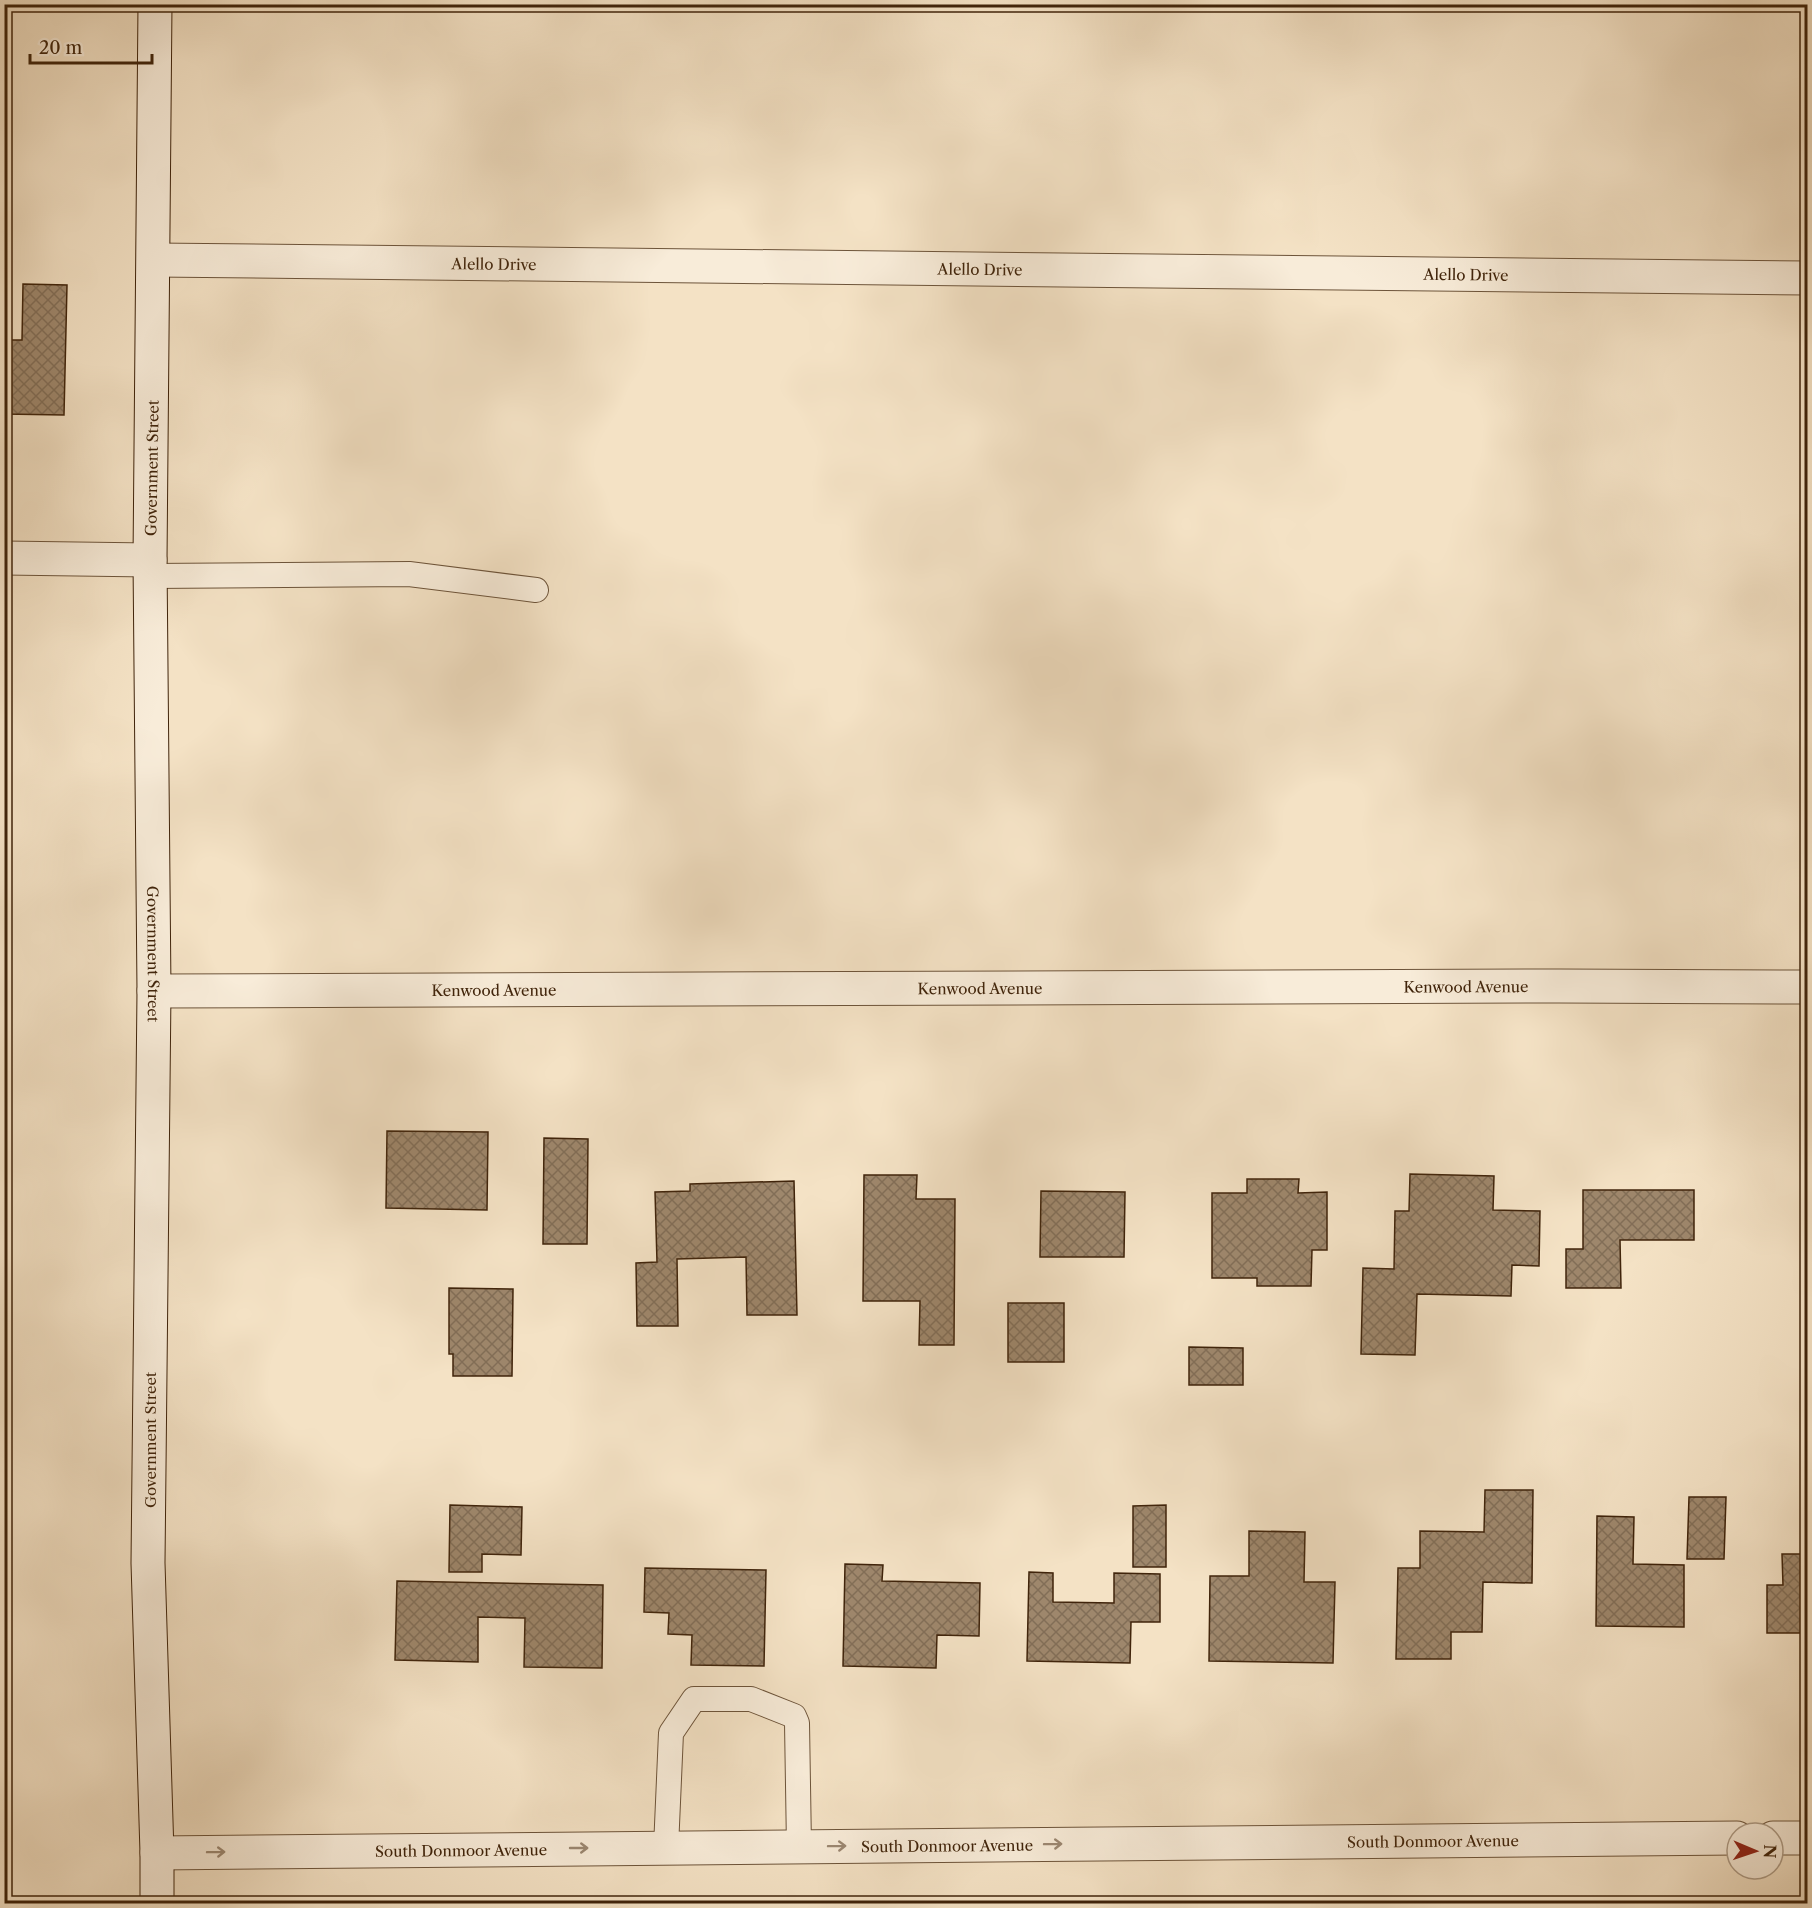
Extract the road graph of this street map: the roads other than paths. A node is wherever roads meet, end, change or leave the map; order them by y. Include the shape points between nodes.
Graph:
1 (155, 4) edge
2 (154, 260) junction
3 (1808, 278) edge
4 (4, 558) edge
5 (151, 568) junction
6 (537, 590) dead end
7 (1808, 987) edge
8 (154, 991) junction
9 (1725, 1838) edge
10 (1785, 1838) edge
11 (1808, 1838) edge
12 (799, 1846) junction
13 (666, 1848) junction
14 (157, 1853) junction
15 (157, 1904) edge

1 - 2 street, Government Street
2 - 3 street, Alello Drive
2 - 5 street, Government Street
4 - 5 street
5 - 6 lane via 409,574
5 - 8 street, Government Street
7 - 8 street, Kenwood Avenue
8 - 14 street, Government Street via 148,1563
12 -> 9 street, South Donmoor Avenue
10 - 11 street
12 - 13 street, South Donmoor Avenue
12 - 13 lane via 794,1716 751,1699 694,1699 671,1733
14 -> 13 street, South Donmoor Avenue
14 - 15 street, Government Street

